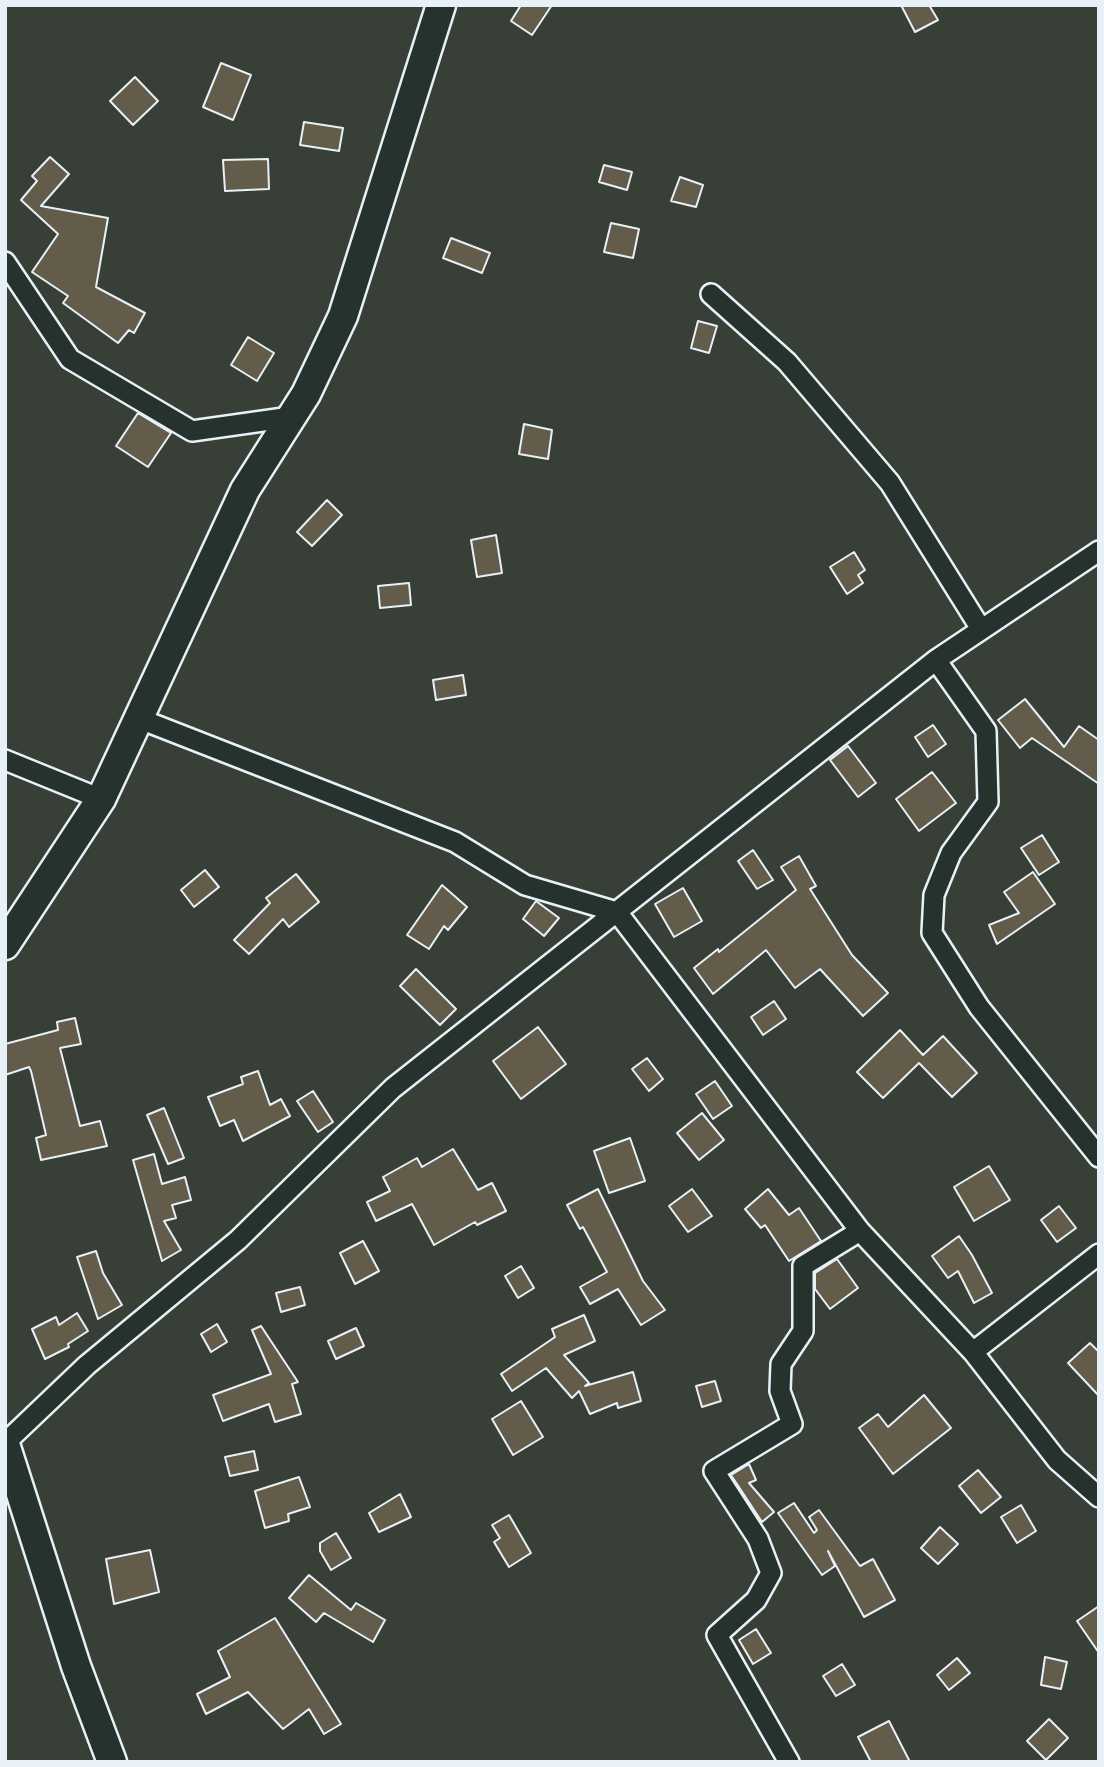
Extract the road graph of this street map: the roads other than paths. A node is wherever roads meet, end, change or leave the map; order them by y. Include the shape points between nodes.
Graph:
1 (440, 5) edge
2 (5, 262) edge
3 (711, 294) dead end
4 (291, 417) junction
5 (1099, 551) edge
6 (981, 629) junction
7 (936, 660) junction
8 (140, 719) junction
9 (5, 760) edge
10 (101, 800) junction
11 (617, 912) junction
12 (5, 944) edge
13 (1099, 1157) edge
14 (860, 1231) junction
15 (1099, 1254) edge
16 (973, 1352) junction
17 (5, 1443) edge
18 (1099, 1497) edge
19 (112, 1762) edge
20 (789, 1762) edge

1 - 4 street via 343,316
2 - 4 street via 70,359 192,431
3 - 6 street via 787,362 890,483
4 - 8 street via 245,490
5 - 6 street
6 - 7 street
7 - 11 street
7 - 13 street via 986,731 988,803 951,853 934,895 932,933 979,1007
8 - 10 street
8 - 11 street via 455,842 525,884
9 - 10 street
10 - 12 street
11 - 14 street
11 - 17 street via 393,1088 238,1240 87,1365
14 - 16 street
14 - 20 street via 803,1266 803,1331 781,1364 780,1391 792,1424 714,1471 758,1539 771,1573 756,1600 717,1635
15 - 16 street
16 - 18 street via 1057,1460
17 - 19 street via 76,1666

